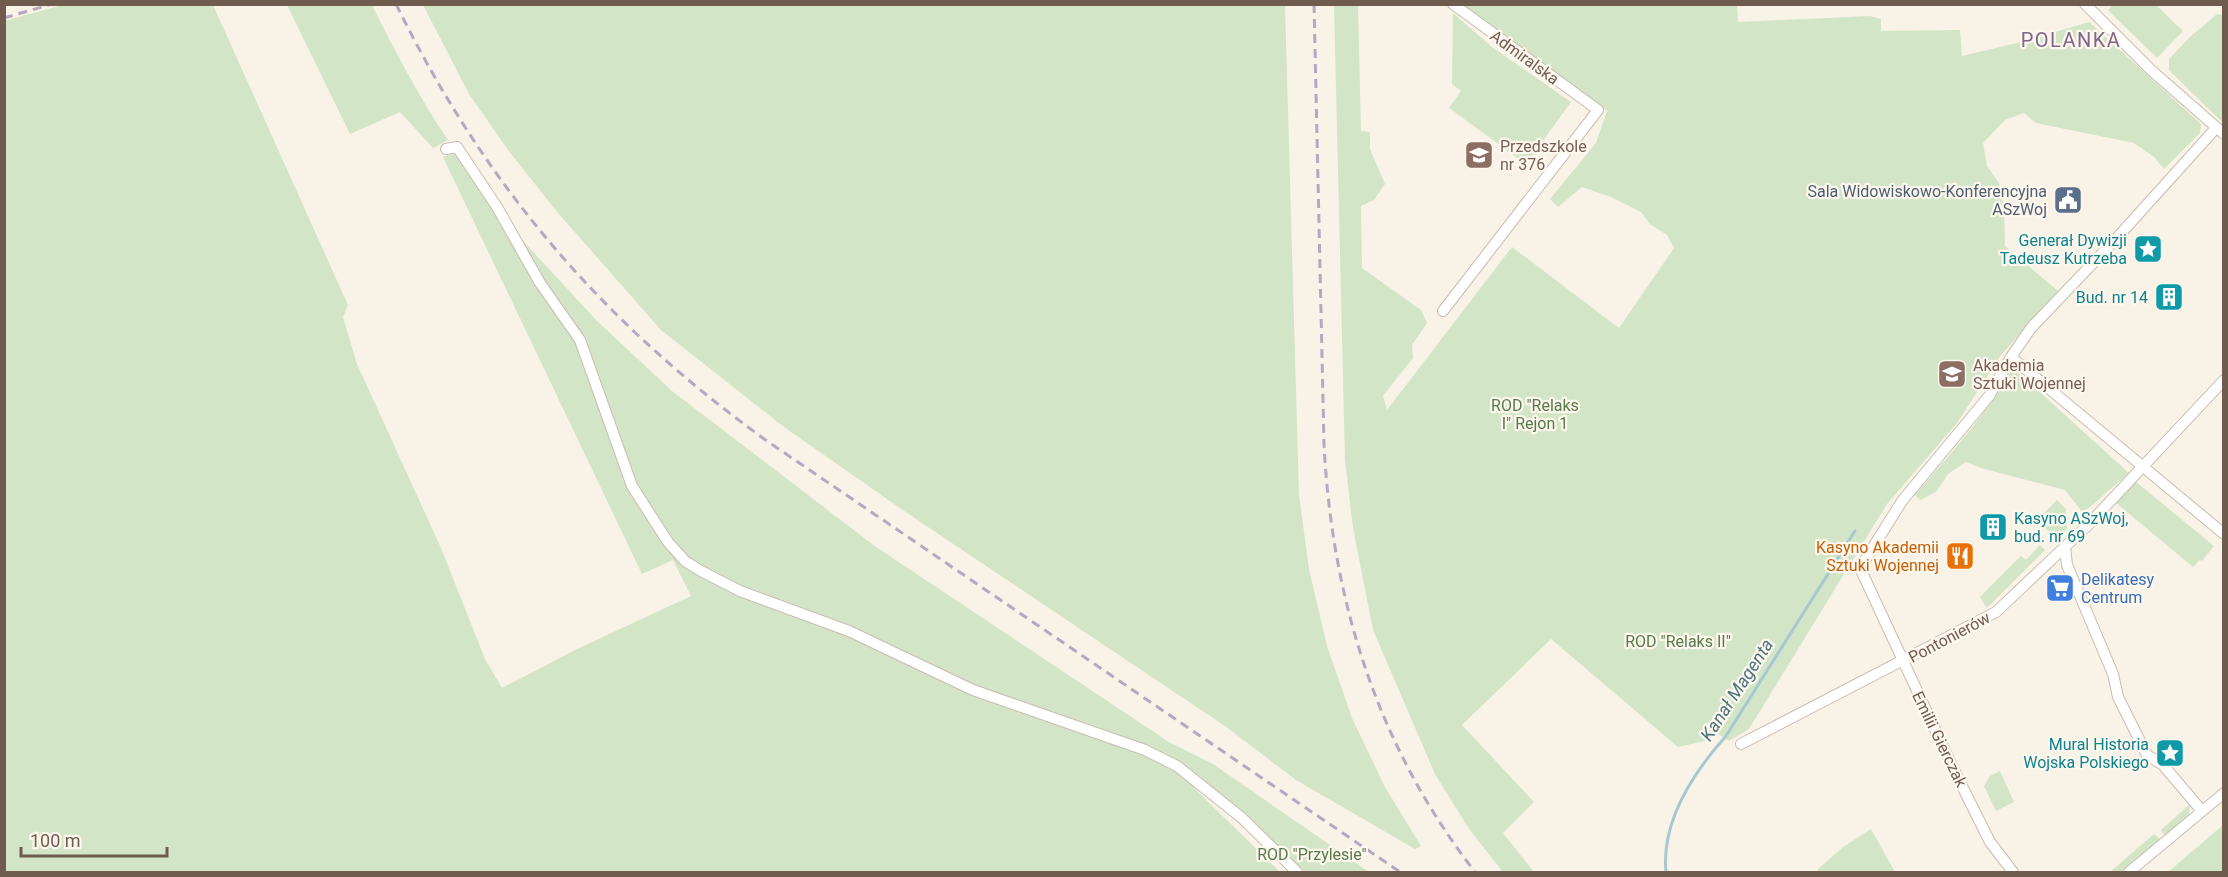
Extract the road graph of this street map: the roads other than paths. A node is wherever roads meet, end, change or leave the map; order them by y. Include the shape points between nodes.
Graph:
1 (1452, 4) edge
2 (2085, 4) edge
3 (2220, 131) edge
4 (446, 149) dead end
5 (1443, 311) dead end
6 (2011, 357) junction
7 (2223, 380) edge
8 (2143, 467) junction
9 (2223, 534) edge
10 (2065, 547) junction
11 (2051, 560) junction
12 (2067, 565) junction
13 (1903, 661) junction
14 (1741, 744) dead end
15 (2223, 793) edge
16 (2202, 811) junction
17 (1297, 873) edge
18 (2013, 873) edge
19 (2129, 873) edge

1 - 5 street, Admiralska via 1598,110
2 - 3 street
3 - 6 street via 2031,328
4 - 17 street via 457,147 540,283 580,340 632,486 685,561 740,591 849,631 973,690 1145,750 1177,766 1242,818
6 - 8 street
6 - 13 street, Emilii Gierczak via 1989,396 1902,501 1860,568
7 - 8 street, Pontonierów
8 - 9 street
8 - 10 street, Pontonierów
10 - 11 street, Pontonierów
10 - 12 street
11 - 12 street
11 - 13 street, Pontonierów via 1996,612
12 - 16 street via 2113,674 2118,697 2147,755 2163,765
13 - 14 street, Pontonierów
13 - 18 street, Emilii Gierczak via 1990,842
15 - 16 street
16 - 19 street

